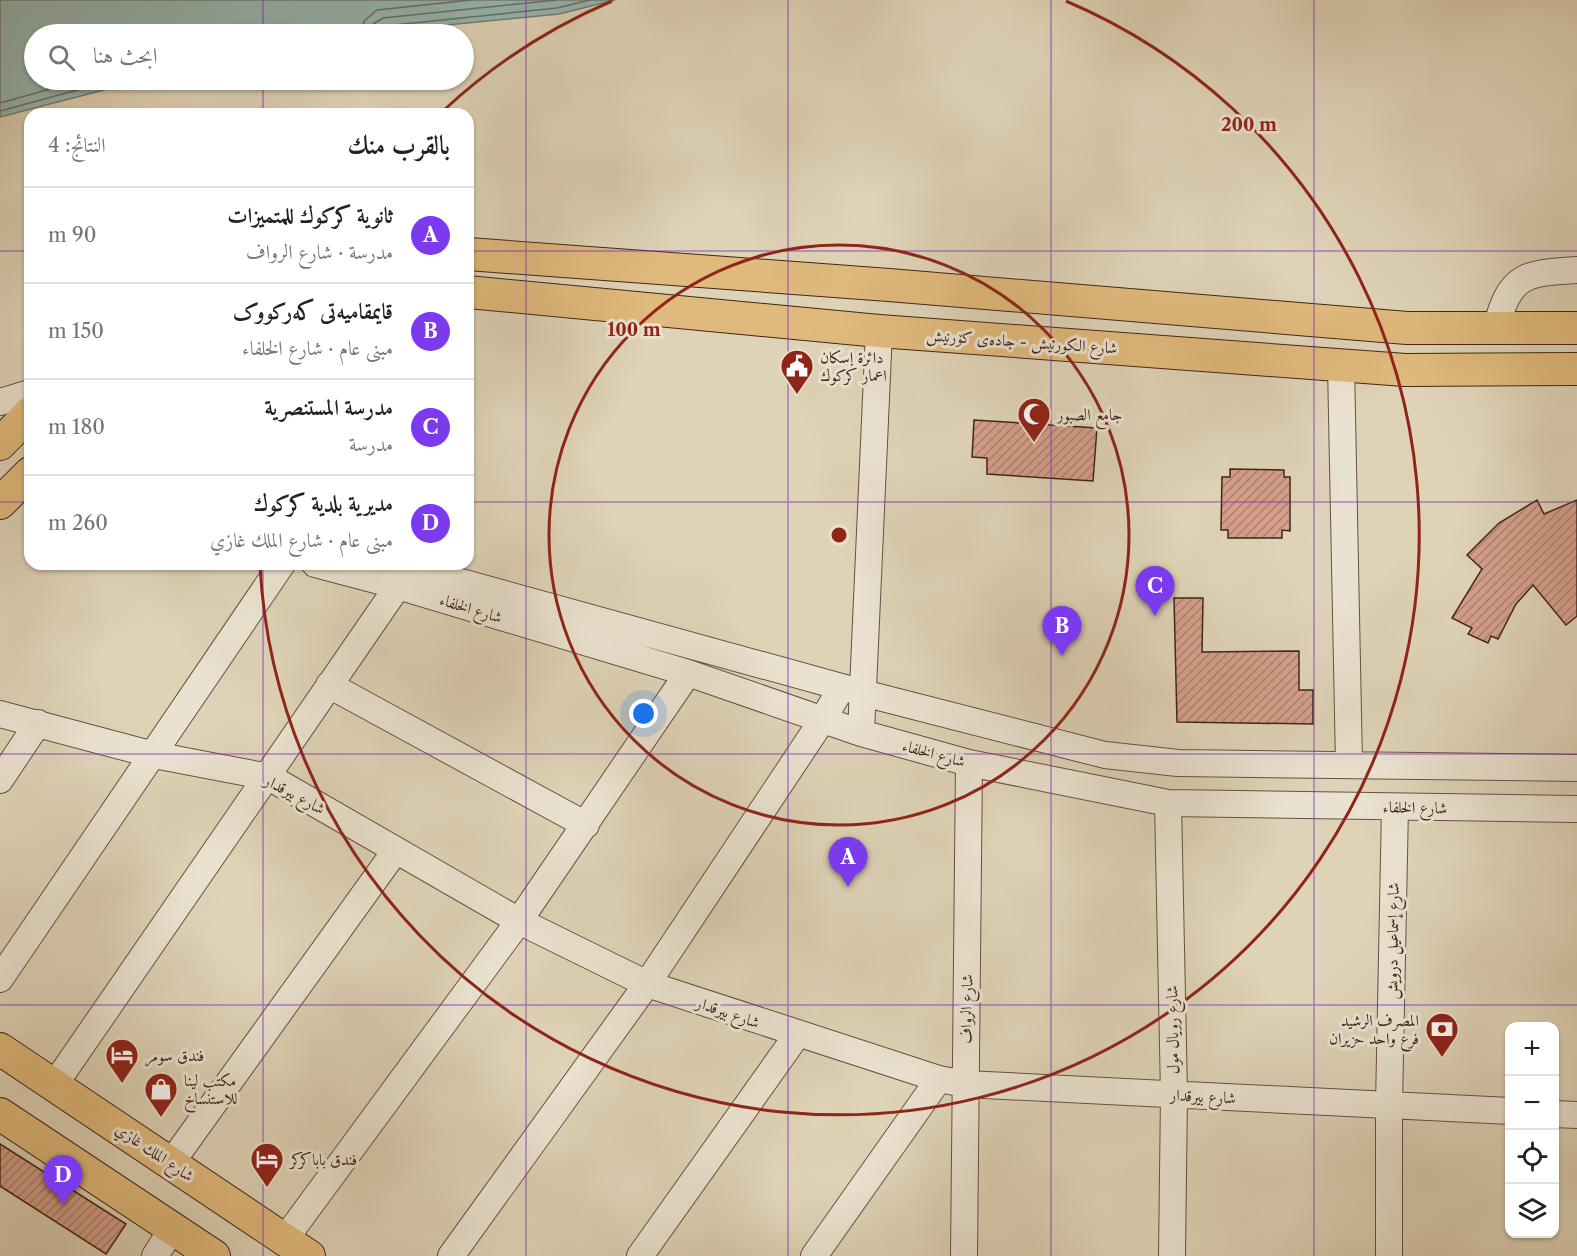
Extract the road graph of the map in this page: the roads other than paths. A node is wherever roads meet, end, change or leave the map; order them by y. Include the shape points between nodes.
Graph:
1 (477, 255) edge
2 (1577, 270) edge
3 (475, 292) edge
4 (1577, 327) edge
5 (1496, 328) junction
6 (879, 331) junction
7 (1341, 365) junction
8 (1577, 369) edge
9 (24, 395) edge
10 (0, 402) edge
11 (24, 419) edge
12 (0, 444) edge
13 (278, 570) edge
14 (360, 570) edge
15 (397, 575) edge
16 (688, 673) junction
17 (329, 685) junction
18 (852, 690) junction
19 (0, 714) edge
20 (823, 719) junction
21 (38, 723) junction
22 (861, 733) junction
23 (154, 755) junction
24 (969, 762) junction
25 (1349, 764) junction
26 (1577, 768) edge
27 (269, 777) junction
28 (0, 780) edge
29 (1168, 803) junction
30 (1395, 807) junction
31 (1577, 809) edge
32 (586, 825) junction
33 (396, 850) junction
34 (519, 921) junction
35 (0, 979) edge
36 (647, 984) junction
37 (797, 1035) junction
38 (0, 1049) edge
39 (939, 1079) junction
40 (55, 1084) junction
41 (965, 1084) junction
42 (1174, 1094) junction
43 (1389, 1105) junction
44 (1505, 1111) edge
45 (0, 1114) edge
46 (1559, 1114) edge
47 (1577, 1115) edge
48 (171, 1162) junction
49 (171, 1229) junction
50 (297, 1248) edge
51 (155, 1256) edge
52 (214, 1256) edge
53 (451, 1256) edge
54 (640, 1256) edge
55 (814, 1256) edge
56 (964, 1256) edge
57 (1172, 1256) edge
58 (1389, 1256) edge

1 - 3 main road
1 - 5 main road via 1407,328
2 - 5 street via 1522,277 1502,303
3 - 6 main road, شارع الكورنيش - جادەی کۆرنیش
4 - 5 main road
6 - 7 main road, شارع الكورنيش - جادەی کۆرنیش
6 - 18 street
7 - 8 main road, شارع الكورنيش - جادەی کۆرنیش via 1405,370
7 - 25 street
9 - 10 street
11 - 12 main road
13 - 23 street
14 - 15 street, شارع الخلفاء
15 - 16 street, شارع الخلفاء
15 - 17 street
15 - 18 street
16 - 20 street, شارع الخلفاء
16 - 32 street
17 - 27 street
17 - 32 street
18 - 20 street
18 - 22 street
18 - 25 street via 1105,756 1178,764
19 - 21 street, شارع بيرقدار
20 - 22 street, شارع الخلفاء
20 - 36 street
21 - 23 street, شارع بيرقدار
21 - 28 street
22 - 24 street, شارع الخلفاء
23 - 27 street, شارع بيرقدار
23 - 35 street
24 - 29 street, شارع الخلفاء
24 - 41 street, شارع الرواف
25 - 26 street
27 - 33 street, شارع بيرقدار
27 - 40 street
29 - 30 street, شارع الخلفاء
29 - 42 street, شارع رويال مول
30 - 31 street, شارع الخلفاء
30 - 43 street, شارع إسماعيل درويش
32 - 34 street
33 - 34 street, شارع بيرقدار
33 - 48 street
34 - 36 street, شارع بيرقدار
34 - 50 street
36 - 37 street, شارع بيرقدار
36 - 53 street
37 - 39 street, شارع بيرقدار
37 - 54 street
38 - 40 main road, شارع الملك غازي
39 - 41 street, شارع بيرقدار
39 - 55 street
40 - 48 main road, شارع الملك غازي
41 - 42 street, شارع بيرقدار
41 - 56 street, شارع الرواف
42 - 43 street, شارع بيرقدار
42 - 57 street, شارع رويال مول
43 - 44 street, شارع بيرقدار
43 - 58 street, شارع إسماعيل درويش
45 - 49 main road
46 - 47 street
48 - 50 main road, شارع الملك غازي
49 - 51 street
49 - 52 main road

